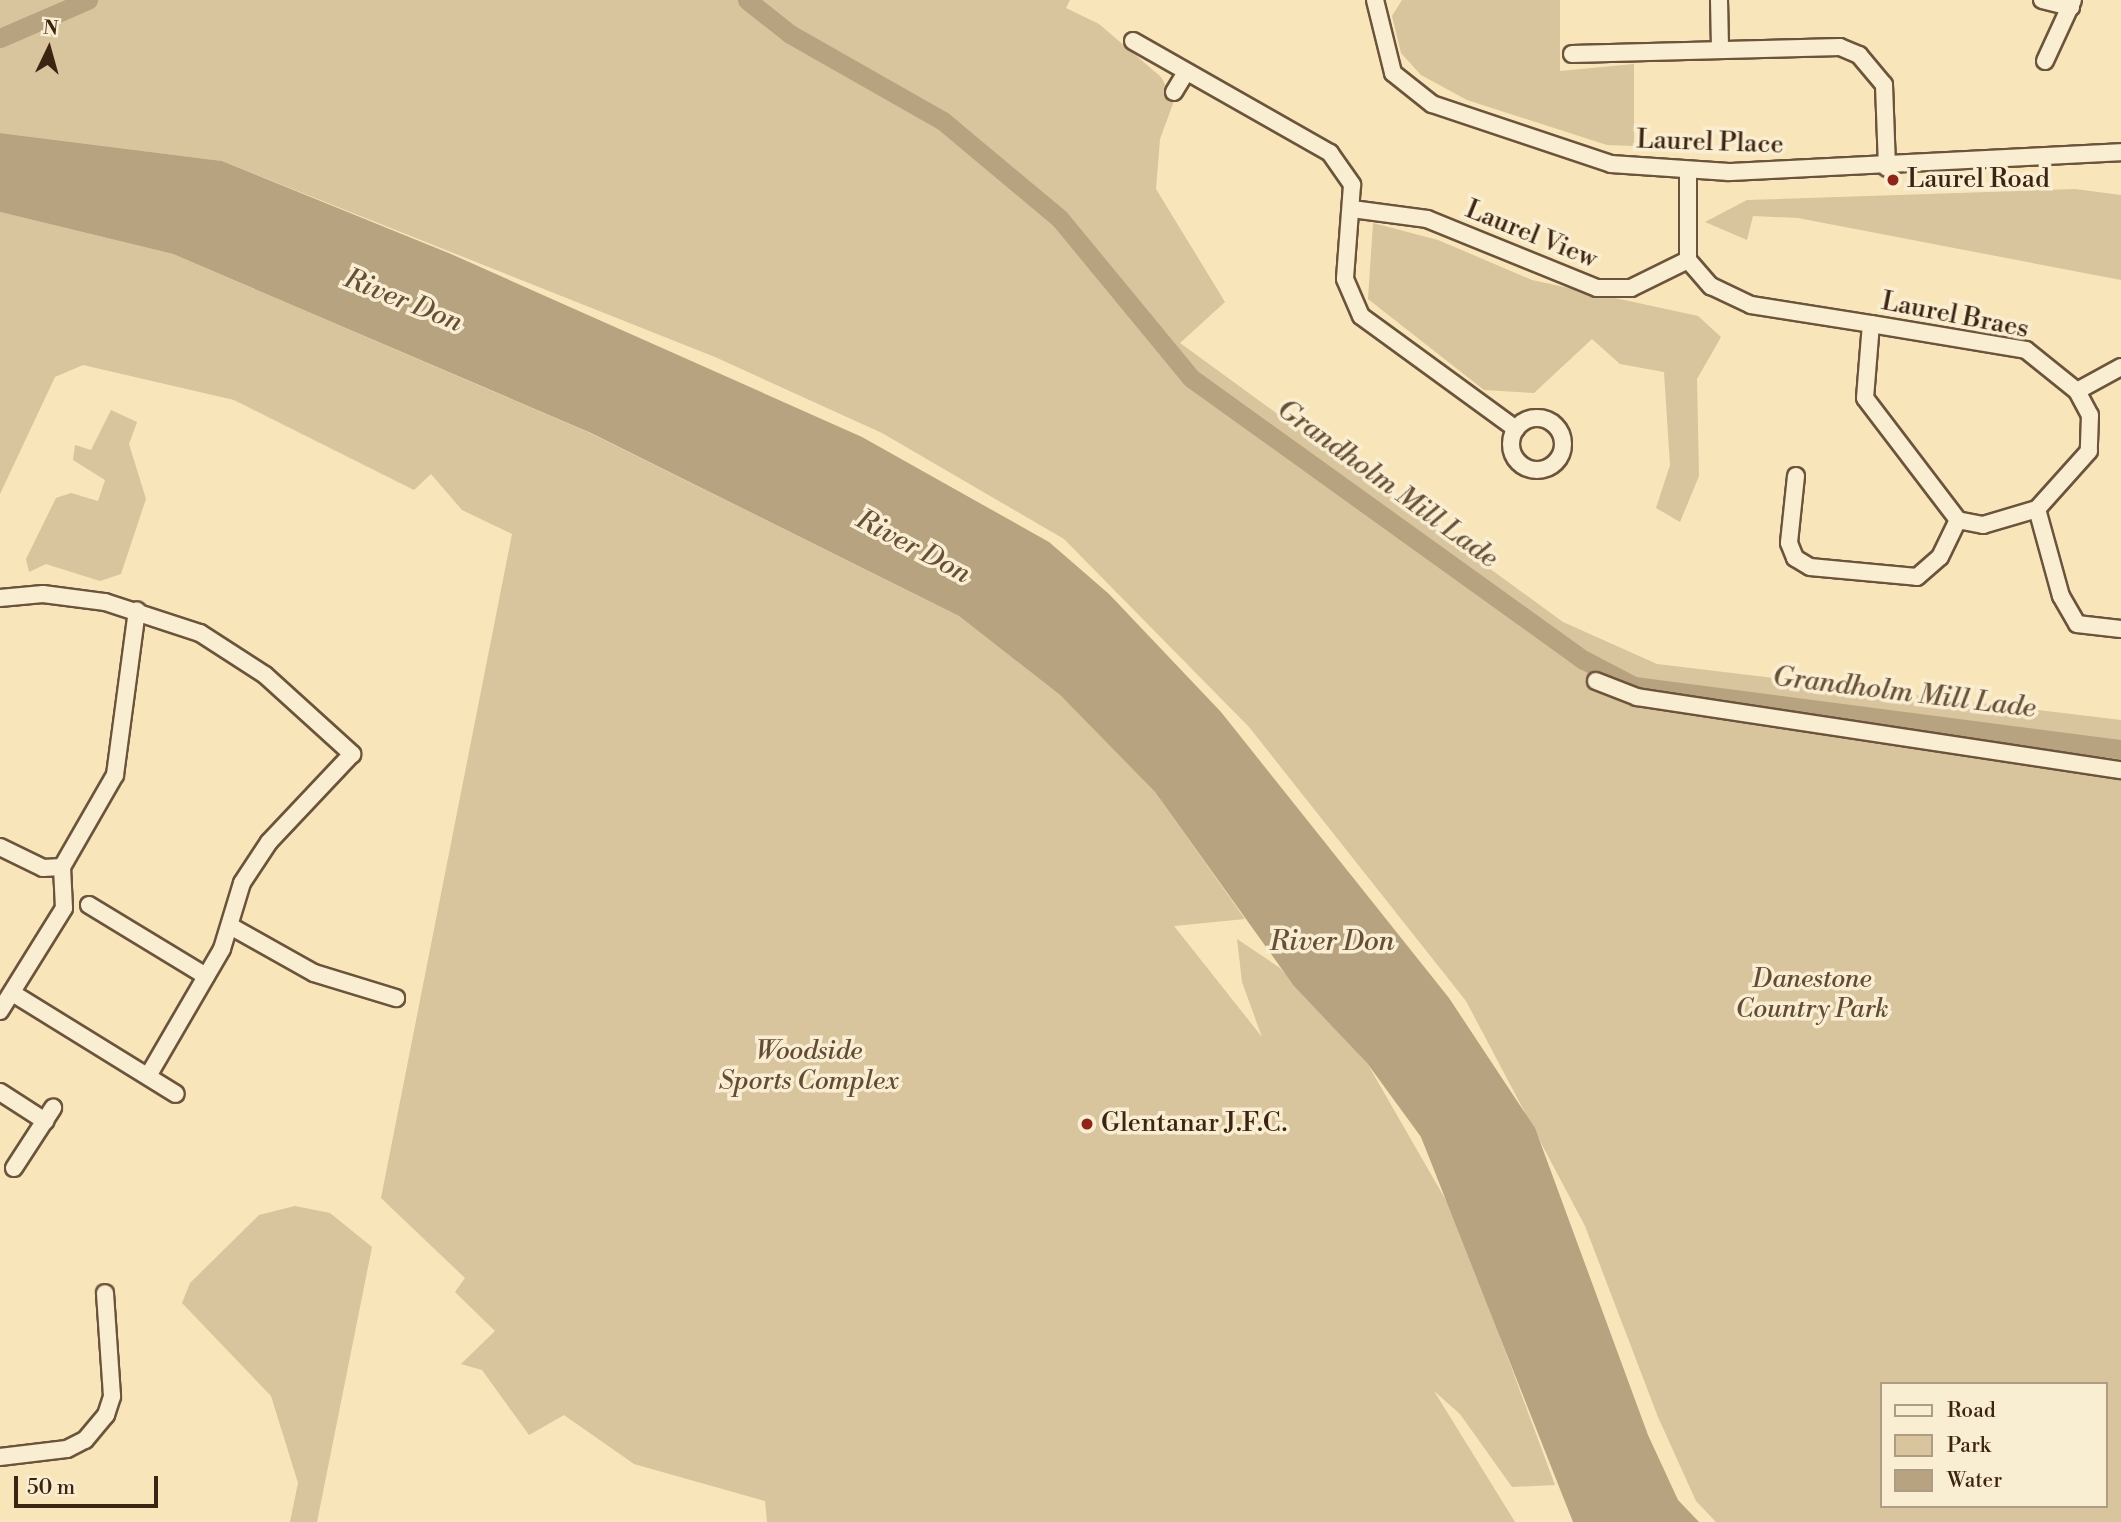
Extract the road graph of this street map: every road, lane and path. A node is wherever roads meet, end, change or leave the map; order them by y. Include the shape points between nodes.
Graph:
1 (1375, 0) edge
2 (1719, 0) edge
3 (2042, 0) edge
4 (2072, 4) edge
5 (1133, 41) dead end
6 (1720, 48) junction
7 (1572, 54) dead end
8 (2045, 61) dead end
9 (1186, 72) junction
10 (1174, 92) dead end
11 (2121, 152) edge
12 (1887, 167) junction
13 (1688, 173) junction
14 (1352, 209) junction
15 (1688, 260) junction
16 (1871, 324) junction
17 (2121, 367) edge
18 (2077, 391) junction
19 (1516, 429) dead end
20 (1796, 477) dead end
21 (2037, 509) junction
22 (1958, 520) junction
23 (0, 598) edge
24 (137, 610) junction
25 (2121, 629) edge
26 (1596, 681) dead end
27 (2121, 770) edge
28 (0, 847) edge
29 (62, 867) junction
30 (89, 905) dead end
31 (232, 927) junction
32 (206, 976) junction
33 (13, 994) junction
34 (396, 998) dead end
35 (0, 1011) edge
36 (148, 1076) junction
37 (0, 1093) edge
38 (176, 1094) dead end
39 (14, 1168) dead end
40 (105, 1293) dead end
41 (0, 1457) edge

1 - 13 street, Laurel Place via 1393,73 1432,104 1611,164
2 - 6 street
3 - 4 street
4 - 8 street
5 - 9 street
6 - 7 street
6 - 12 street via 1840,47 1859,55 1884,85
9 - 10 street
9 - 14 street via 1330,153 1352,185
11 - 12 street, Laurel Place
12 - 13 street, Laurel Place
13 - 15 street
14 - 15 street, Laurel View via 1427,219 1597,288 1631,288
14 - 19 street via 1345,279 1361,317
15 - 16 street, Laurel Braes via 1711,286 1751,305
16 - 18 street, Laurel Braes via 2025,350
16 - 22 street via 1865,398
17 - 18 street
18 - 21 street, Laurel Braes via 2090,415 2089,452
20 - 22 street via 1789,543 1795,558 1811,567 1917,577 1940,557
21 - 22 street via 1983,525
21 - 25 street via 2060,597 2077,624
23 - 24 street via 43,593
24 - 29 street via 115,775
24 - 31 street via 200,633 265,676 352,754 269,842 242,883
26 - 27 street via 1637,697
28 - 29 street via 43,868
29 - 33 street via 64,908
30 - 32 street
31 - 32 street
31 - 34 street via 314,973
32 - 36 street
33 - 35 street
33 - 36 street
36 - 38 street
37 - 39 street via 49,1114
40 - 41 street via 112,1396 106,1415 85,1440 67,1450

